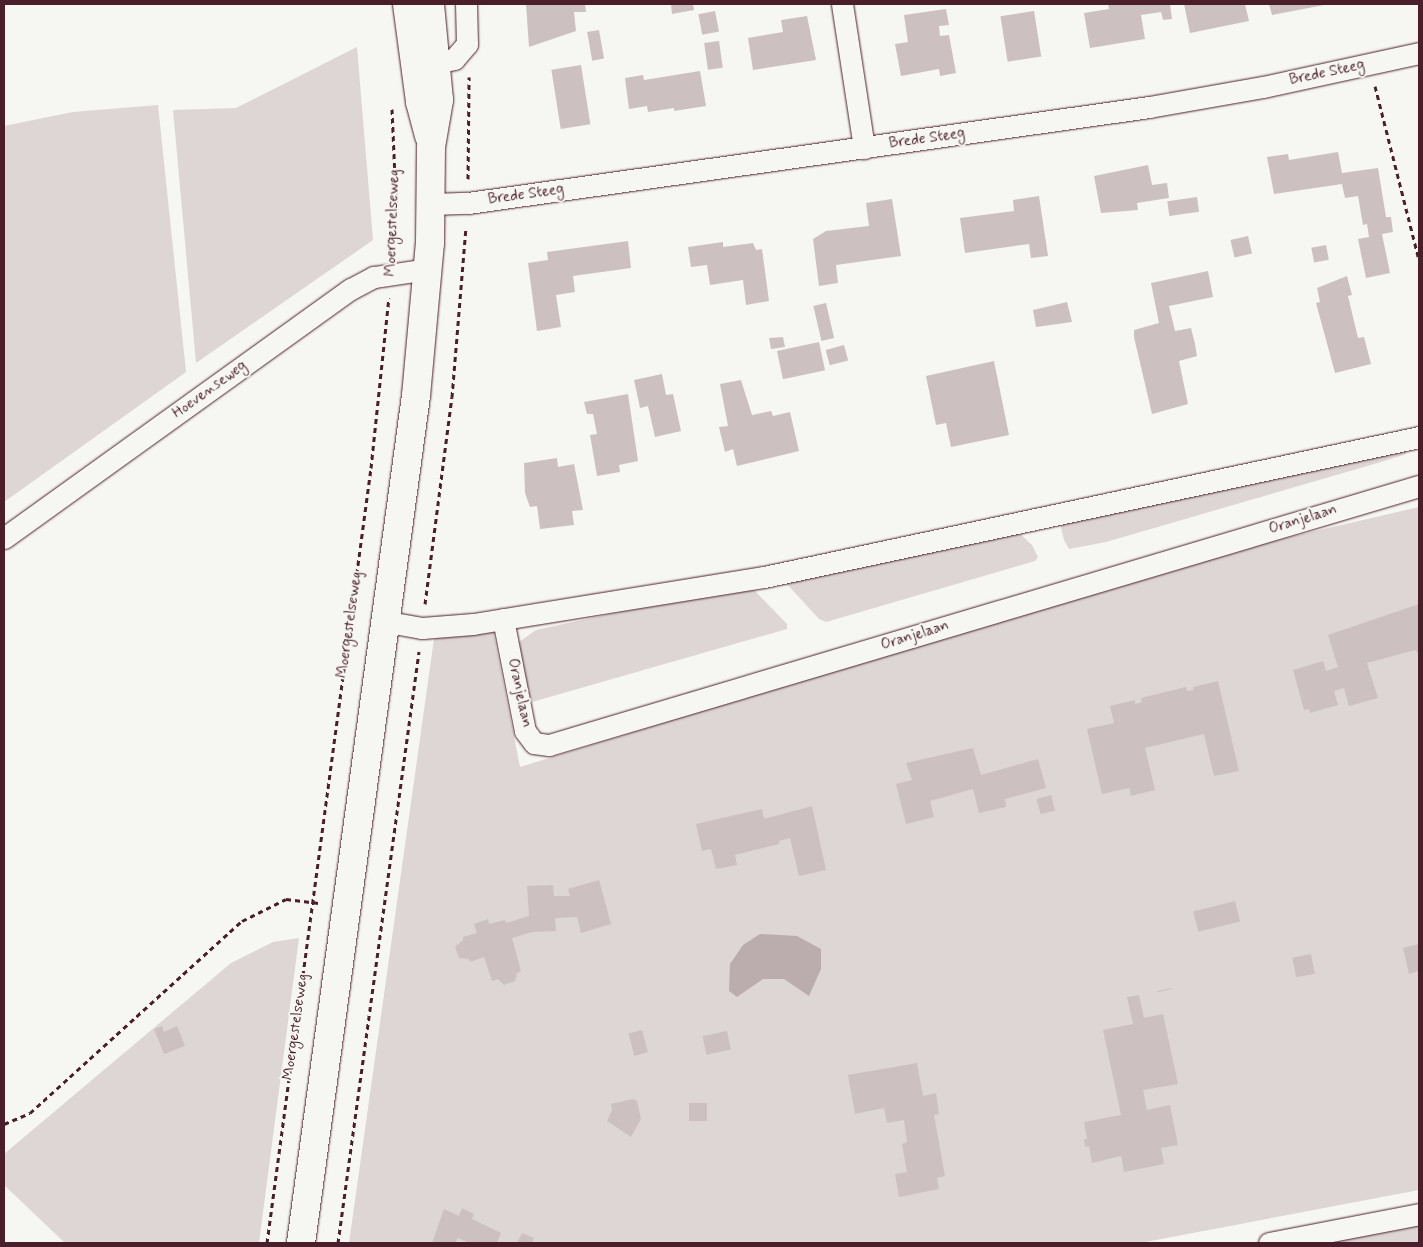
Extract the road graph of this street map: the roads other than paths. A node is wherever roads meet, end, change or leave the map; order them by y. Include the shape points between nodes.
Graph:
1 (407, 4) edge
2 (430, 4) edge
3 (466, 4) edge
4 (842, 4) edge
5 (1419, 53) edge
6 (427, 66) junction
7 (864, 148) junction
8 (432, 204) junction
9 (428, 269) junction
10 (1419, 437) edge
11 (1419, 486) edge
12 (4, 538) edge
13 (504, 619) junction
14 (388, 622) junction
15 (1419, 1214) edge
16 (301, 1243) edge
17 (1269, 1243) edge

1 - 6 main road
2 - 6 main road
3 - 6 street via 467,44 454,59
4 - 7 street
5 - 7 street, Brede Steeg via 1149,108
6 - 8 main road via 440,100 432,147
7 - 8 street, Brede Steeg via 468,203
8 - 9 main road
9 - 12 street, Hoevenseweg via 374,277 350,289
9 - 14 main road
10 - 13 street via 764,578
11 - 13 street, Oranjelaan via 549,745 534,743 525,731
13 - 14 street via 422,628
14 - 16 main road
15 - 17 street

